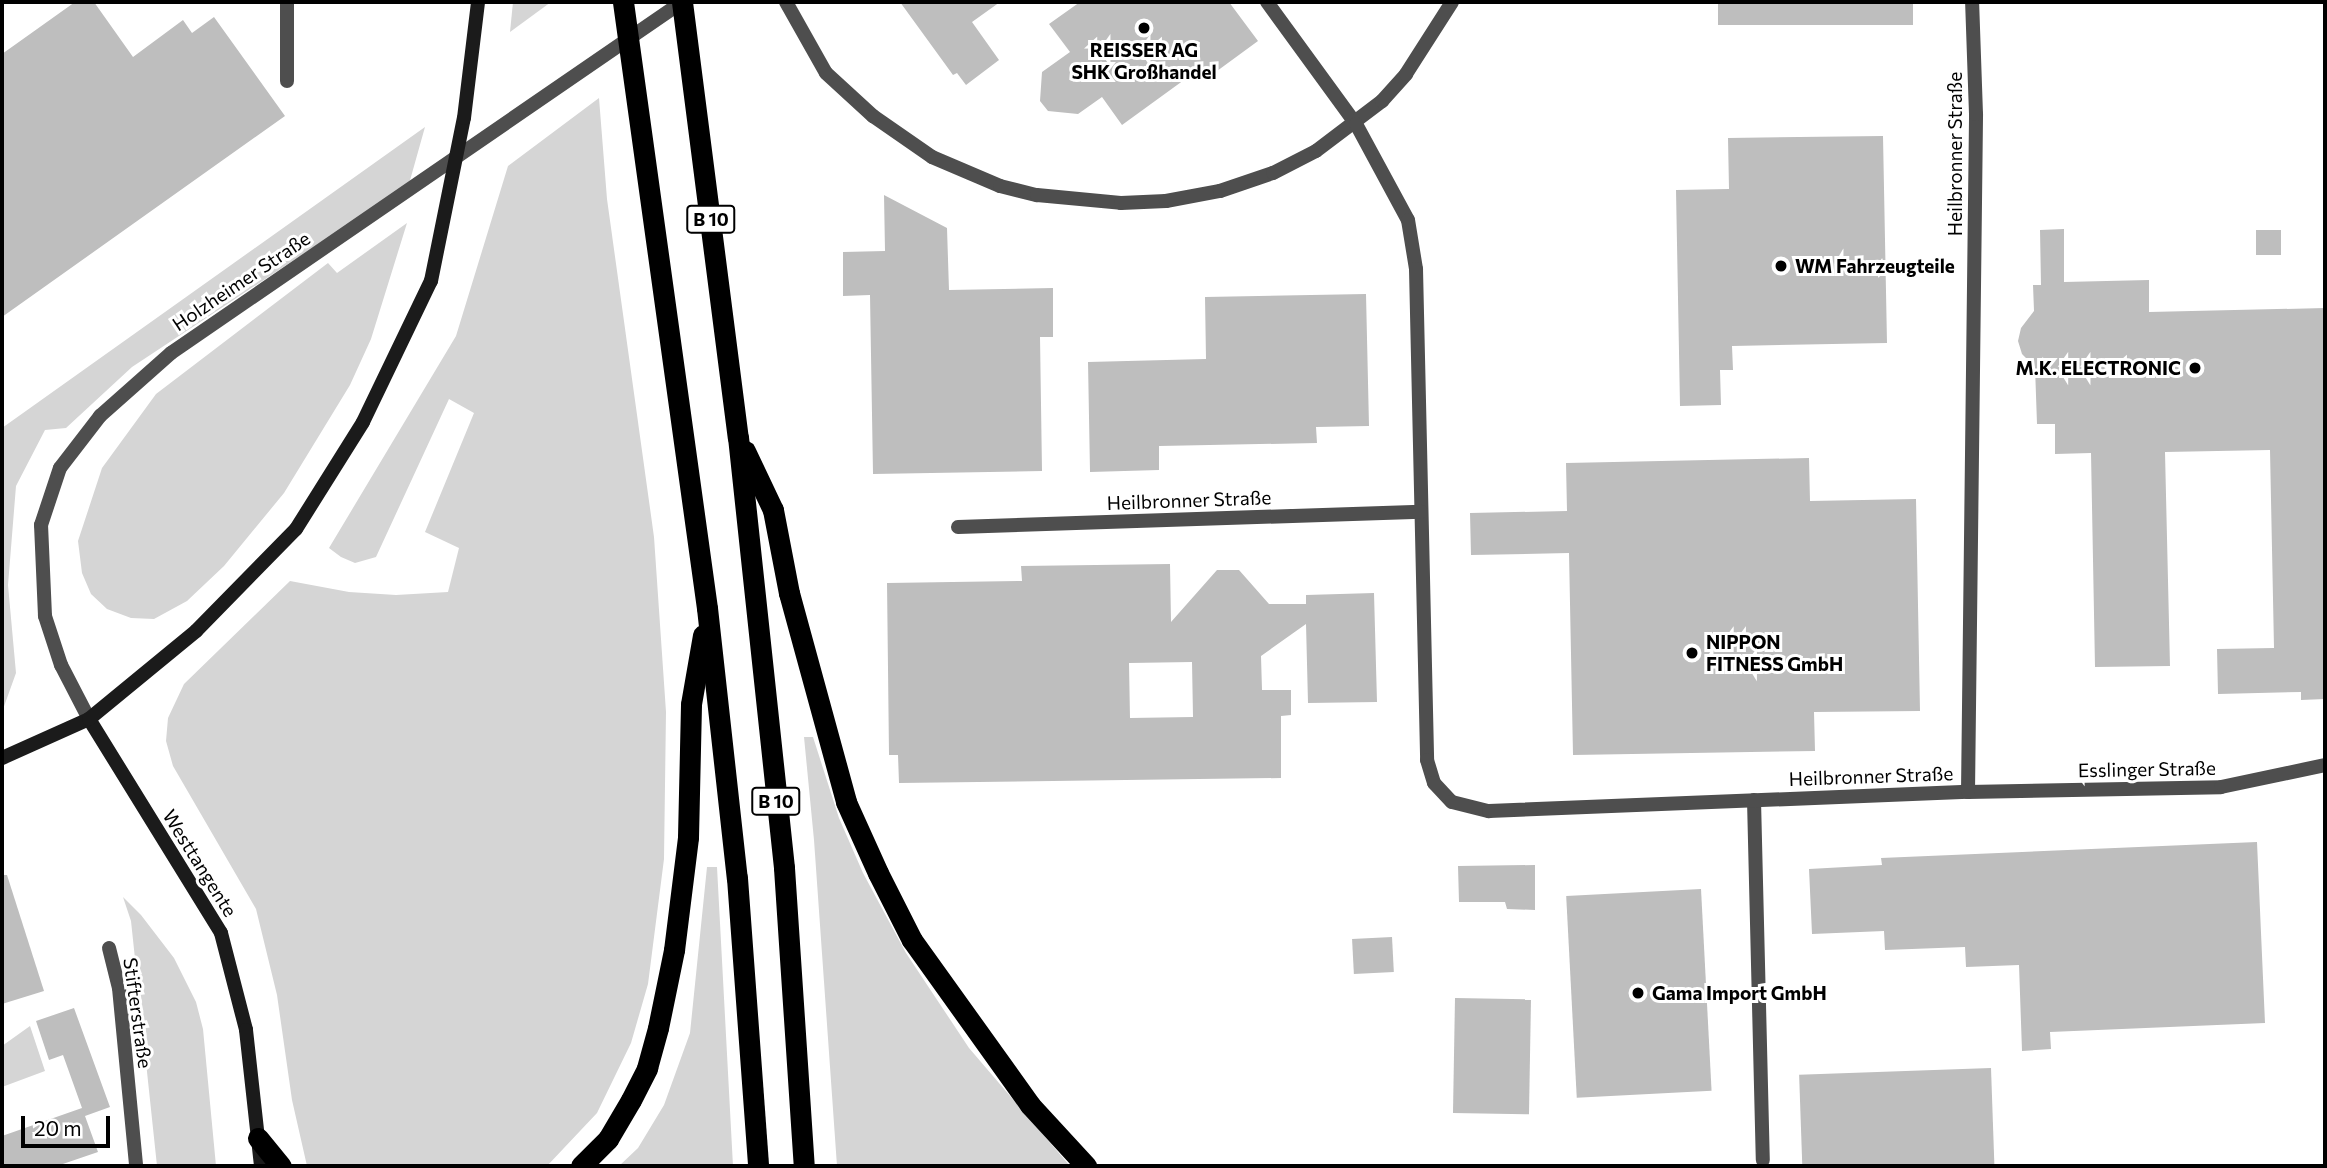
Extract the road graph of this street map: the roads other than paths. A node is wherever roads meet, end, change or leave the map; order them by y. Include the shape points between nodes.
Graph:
1 (287, 2) edge
2 (478, 2) edge
3 (623, 2) edge
4 (682, 2) edge
5 (786, 2) edge
6 (1267, 2) edge
7 (1452, 2) edge
8 (1972, 2) edge
9 (287, 81) dead end
10 (1356, 124) junction
11 (738, 437) junction
12 (1421, 512) junction
13 (958, 527) dead end
14 (707, 608) junction
15 (89, 719) junction
16 (2, 758) edge
17 (2325, 765) edge
18 (1968, 792) junction
19 (1755, 800) junction
20 (109, 948) dead end
21 (258, 1138) junction
22 (1763, 1160) dead end
23 (136, 1166) edge
24 (261, 1166) edge
25 (281, 1166) edge
26 (581, 1166) edge
27 (758, 1166) edge
28 (804, 1166) edge
29 (1086, 1166) edge

1 - 9 street
2 - 15 main road via 464,118 431,281 363,422 296,529 196,631
3 - 14 highway, B 10
4 - 11 highway, B 10
4 - 15 street, Holzheimer Straße via 171,353 100,416 60,468 41,525 45,616 61,665
5 - 10 street via 826,73 873,116 932,157 1000,186 1037,195 1121,203 1220,191 1316,152
6 - 10 street, Heilbronner Straße
7 - 10 street via 1406,74
8 - 18 street, Heilbronner Straße via 1976,114
10 - 12 street, Heilbronner Straße via 1408,220 1418,282
11 - 28 highway, B 10 via 784,868
11 - 29 highway, B 10 via 773,510 789,593 843,790 878,873 912,940 1030,1105
12 - 13 street, Heilbronner Straße
12 - 19 street, Heilbronner Straße via 1427,760 1434,783 1452,802 1489,811
14 - 26 highway via 691,704 688,837 674,950 658,1028 647,1068 631,1100 608,1139
14 - 27 highway, B 10 via 737,878
15 - 16 main road
15 - 21 main road, Westtangente via 221,933 246,1030
17 - 18 street, Esslinger Straße via 2221,787
18 - 19 street, Heilbronner Straße
19 - 22 street
20 - 23 street, Stifterstraße via 119,988
21 - 24 main road, Westtangente
21 - 25 highway

